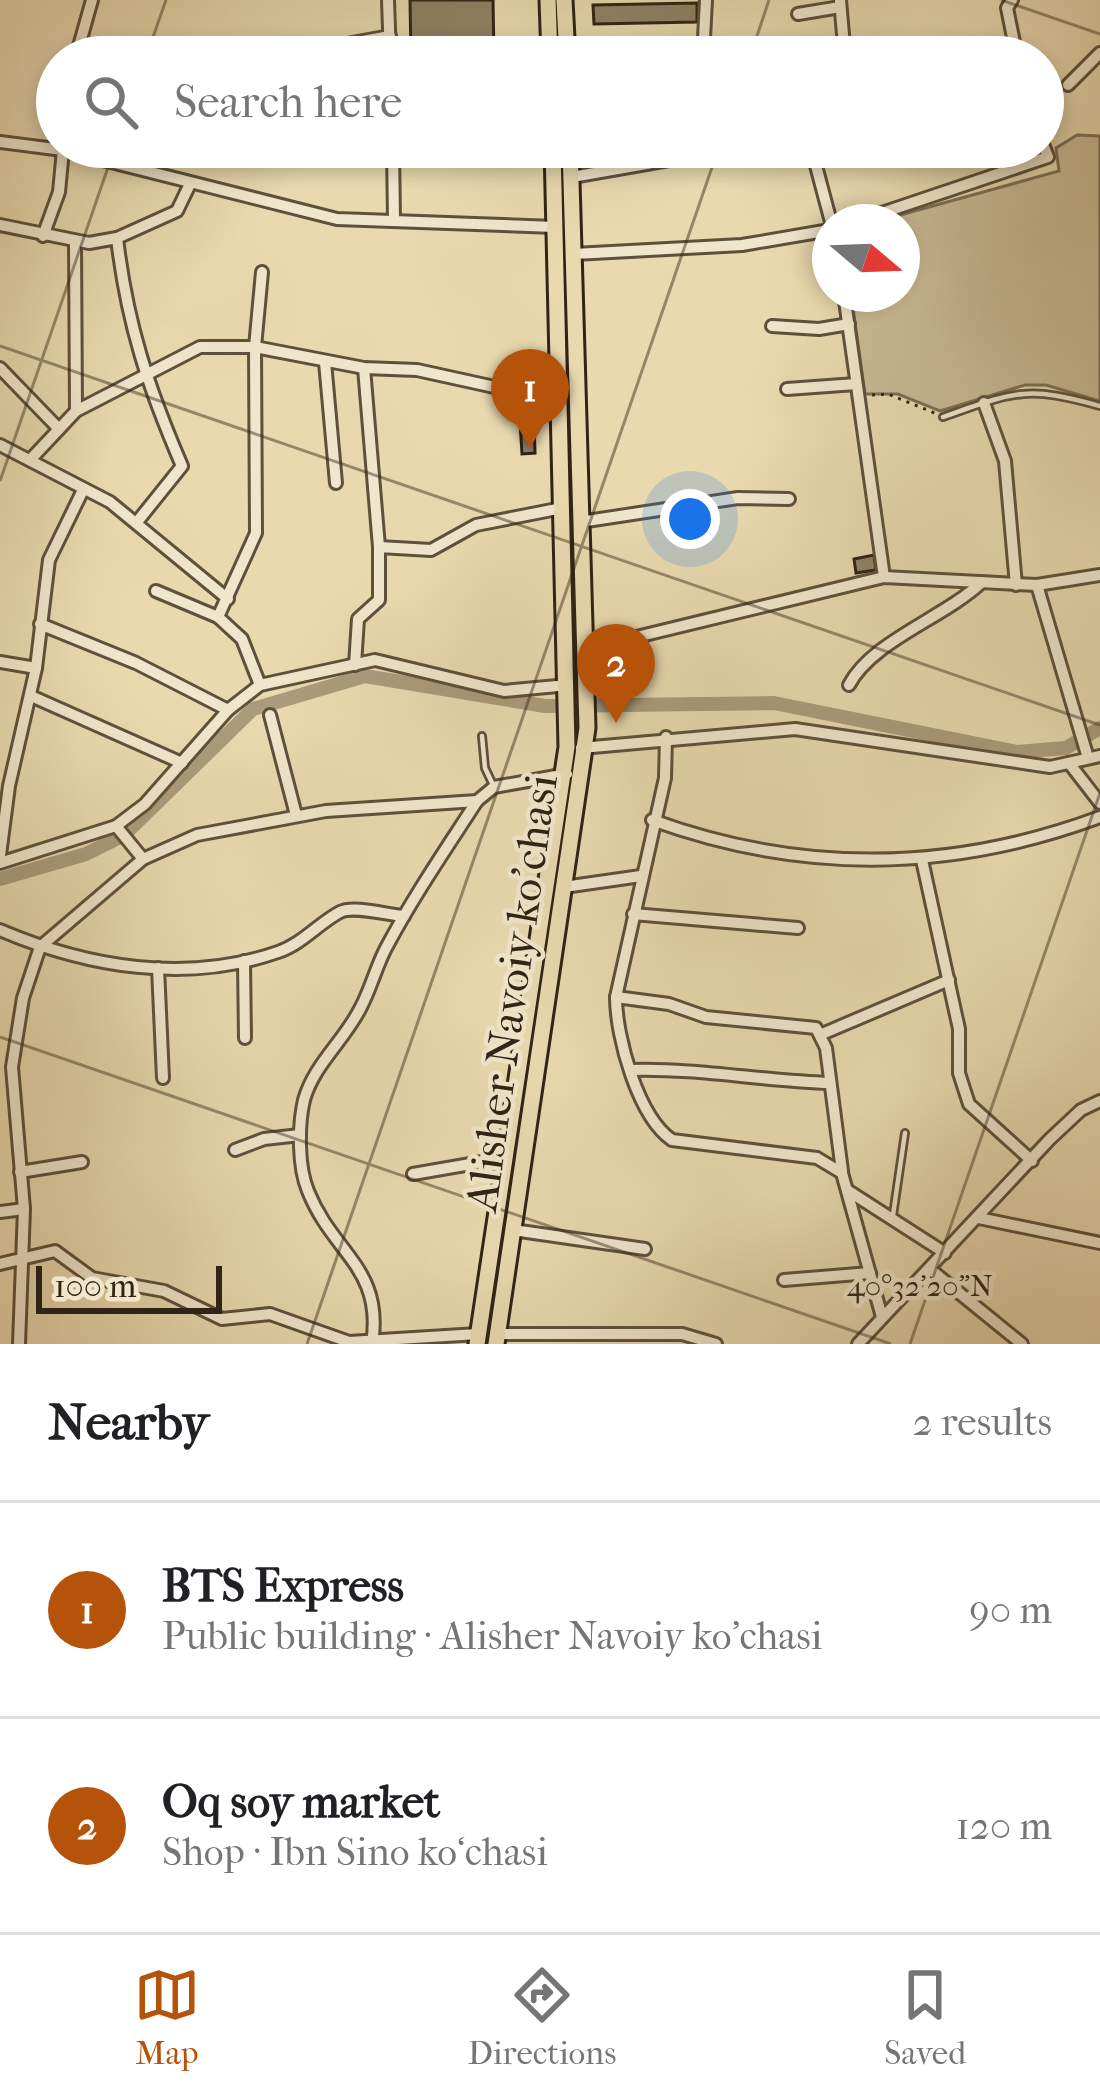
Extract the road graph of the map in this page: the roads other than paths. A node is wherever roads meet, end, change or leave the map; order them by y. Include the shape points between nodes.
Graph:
1 (92, 0) edge
2 (388, 0) edge
3 (548, 0) edge
4 (564, 0) edge
5 (706, 0) edge
6 (1012, 0) edge
7 (840, 4) edge
8 (798, 14) dead end
9 (82, 36) edge
10 (390, 36) edge
11 (549, 36) edge
12 (566, 36) edge
13 (704, 36) edge
14 (842, 36) edge
15 (1013, 36) edge
16 (1100, 53) edge
17 (1068, 85) dead end
18 (0, 142) edge
19 (36, 147) edge
20 (59, 168) edge
21 (128, 168) edge
22 (393, 168) edge
23 (554, 168) edge
24 (572, 168) edge
25 (623, 168) edge
26 (816, 168) edge
27 (1016, 168) edge
28 (572, 177) junction
29 (190, 184) junction
30 (825, 204) edge
31 (909, 204) edge
32 (394, 220) junction
33 (0, 225) edge
34 (555, 227) junction
35 (812, 230) edge
36 (43, 236) junction
37 (117, 238) junction
38 (75, 242) junction
39 (574, 254) junction
40 (262, 272) dead end
41 (847, 312) edge
42 (849, 324) junction
43 (772, 326) dead end
44 (255, 347) junction
45 (325, 362) junction
46 (0, 368) edge
47 (364, 368) junction
48 (142, 373) junction
49 (559, 387) junction
50 (787, 389) dead end
51 (857, 390) junction
52 (984, 403) junction
53 (1100, 406) edge
54 (76, 411) junction
55 (943, 417) road end
56 (59, 429) junction
57 (0, 445) edge
58 (29, 460) junction
59 (336, 483) dead end
60 (82, 490) junction
61 (789, 499) dead end
62 (562, 508) junction
63 (136, 522) junction
64 (580, 522) junction
65 (379, 548) junction
66 (1100, 575) edge
67 (884, 577) junction
68 (982, 582) junction
69 (1016, 585) junction
70 (1037, 585) junction
71 (156, 591) dead end
72 (228, 599) junction
73 (218, 617) junction
74 (40, 624) junction
75 (587, 649) junction
76 (0, 662) edge
77 (355, 665) junction
78 (37, 668) junction
79 (260, 685) junction
80 (849, 685) dead end
81 (569, 688) junction
82 (32, 696) junction
83 (227, 710) junction
84 (269, 715) dead end
85 (482, 736) dead end
86 (666, 737) junction
87 (567, 747) junction
88 (585, 749) junction
89 (1094, 755) edge
90 (182, 763) junction
91 (1069, 763) junction
92 (572, 775) junction
93 (494, 787) junction
94 (477, 800) junction
95 (1100, 803) edge
96 (296, 815) junction
97 (1100, 817) edge
98 (652, 820) junction
99 (116, 826) junction
100 (0, 859) edge
101 (143, 859) junction
102 (922, 860) junction
103 (640, 877) junction
104 (564, 887) junction
105 (633, 914) junction
106 (404, 916) junction
107 (798, 928) dead end
108 (0, 930) edge
109 (40, 947) junction
110 (244, 961) junction
111 (158, 968) junction
112 (950, 980) junction
113 (616, 997) junction
114 (822, 1034) junction
115 (245, 1037) dead end
116 (631, 1070) junction
117 (163, 1078) dead end
118 (830, 1083) junction
119 (1100, 1101) edge
120 (905, 1133) dead end
121 (300, 1135) junction
122 (235, 1150) dead end
123 (505, 1158) junction
124 (1032, 1161) junction
125 (82, 1162) dead end
126 (20, 1172) junction
127 (842, 1173) junction
128 (412, 1174) dead end
129 (847, 1190) junction
130 (24, 1209) junction
131 (0, 1212) edge
132 (893, 1215) junction
133 (979, 1218) junction
134 (513, 1230) junction
135 (1100, 1243) edge
136 (645, 1249) dead end
137 (945, 1253) junction
138 (25, 1255) junction
139 (0, 1264) edge
140 (931, 1270) junction
141 (870, 1273) junction
142 (784, 1280) dead end
143 (882, 1317) junction
144 (477, 1339) edge
145 (496, 1339) edge
146 (373, 1340) edge
147 (19, 1344) edge
148 (716, 1344) edge
149 (858, 1344) edge
150 (1022, 1344) edge

1 - 9 street
2 - 10 street
3 - 11 main road
4 - 12 main road
5 - 13 street
6 - 15 street
7 - 8 street
7 - 14 street
16 - 17 street
18 - 19 street
20 - 36 street
21 - 29 street
22 - 32 street
23 - 34 main road, Alisher Navoiy ko'chasi
24 - 28 main road, Alisher Navoiy ko'chasi
25 - 28 street
26 - 30 street
27 - 31 street
28 - 39 main road, Alisher Navoiy ko'chasi
29 - 32 street via 337,219
29 - 37 street via 178,211
32 - 34 street
33 - 36 street
34 - 49 main road, Alisher Navoiy ko'chasi
35 - 39 street via 742,245
36 - 38 street
37 - 38 street
37 - 48 street
38 - 54 street
39 - 64 main road, Alisher Navoiy ko'chasi
40 - 44 street
41 - 42 street
42 - 43 street
42 - 51 street
44 - 45 street
44 - 48 street via 200,347
44 - 72 street via 256,533
45 - 47 street
45 - 59 street
46 - 56 street
47 - 49 street via 499,388
47 - 65 street
48 - 54 street
48 - 63 street via 182,466
49 - 62 main road, Alisher Navoiy ko'chasi
50 - 51 street
51 - 67 street
52 - 53 lane via 1043,390
52 - 55 lane
52 - 69 street via 1005,461
54 - 56 street
56 - 58 street
57 - 58 street
58 - 60 street
60 - 63 street
60 - 74 street via 50,560
61 - 64 street via 738,498
62 - 65 street via 476,524 430,550
62 - 81 main road, Alisher Navoiy ko'chasi
63 - 72 street
64 - 75 main road, Alisher Navoiy ko'chasi
65 - 77 street via 379,600 358,619
66 - 70 street
67 - 68 street
67 - 75 street
68 - 69 street
68 - 80 street via 953,609 866,660
69 - 70 street
70 - 89 street via 1076,725
71 - 73 street
72 - 73 street
73 - 79 street via 242,639
74 - 78 street
74 - 83 street
75 - 88 main road, Alisher Navoiy ko'chasi
76 - 78 street
77 - 79 street
77 - 81 street via 375,660 503,691
78 - 82 street
79 - 83 street
81 - 87 main road, Alisher Navoiy ko'chasi
82 - 90 street
82 - 100 street
83 - 90 street
84 - 96 street
85 - 93 lane
86 - 88 street
86 - 91 street via 795,729 1051,767
86 - 98 street
87 - 88 street
87 - 92 main road, Alisher Navoiy ko'chasi
88 - 92 main road, Alisher Navoiy ko'chasi
89 - 91 street
90 - 99 street
91 - 95 street
92 - 93 street
92 - 104 main road, Alisher Navoiy ko'chasi
92 - 123 main road, Alisher Navoiy ko'chasi
93 - 94 street
94 - 96 street
94 - 106 street
96 - 101 street via 197,835
97 - 102 street via 1027,844
98 - 102 street via 778,854
98 - 103 street
99 - 100 street
99 - 101 street
101 - 109 street
102 - 112 street
103 - 104 street
103 - 105 street
104 - 134 main road, Alisher Navoiy ko'chasi
105 - 107 street
105 - 113 street
106 - 110 street via 344,910 283,951
106 - 121 street via 360,1010 317,1070
108 - 109 street
109 - 111 street
109 - 126 street via 12,1067
110 - 111 street
110 - 115 street
111 - 117 street
112 - 114 street
112 - 124 street via 969,1104
113 - 114 street
113 - 116 street
114 - 118 street
116 - 118 street
116 - 127 street via 660,1132 672,1140 817,1158
118 - 127 street
119 - 124 street
120 - 132 lane
121 - 122 street
121 - 146 street via 306,1188 376,1302
123 - 128 street
123 - 144 main road, Alisher Navoiy ko'chasi
124 - 133 street
125 - 126 street
126 - 130 street
127 - 129 street
129 - 132 street
129 - 141 street
130 - 131 street
130 - 138 street
132 - 137 street
133 - 135 street
133 - 137 street
134 - 136 street
134 - 145 main road, Alisher Navoiy ko'chasi
137 - 140 street
138 - 139 street
138 - 146 street via 55,1251 92,1278 178,1295 222,1319 270,1314 334,1340
138 - 147 street
140 - 143 street
140 - 150 street
141 - 142 street
141 - 143 street
143 - 149 street
144 - 146 street
145 - 148 street via 682,1334

